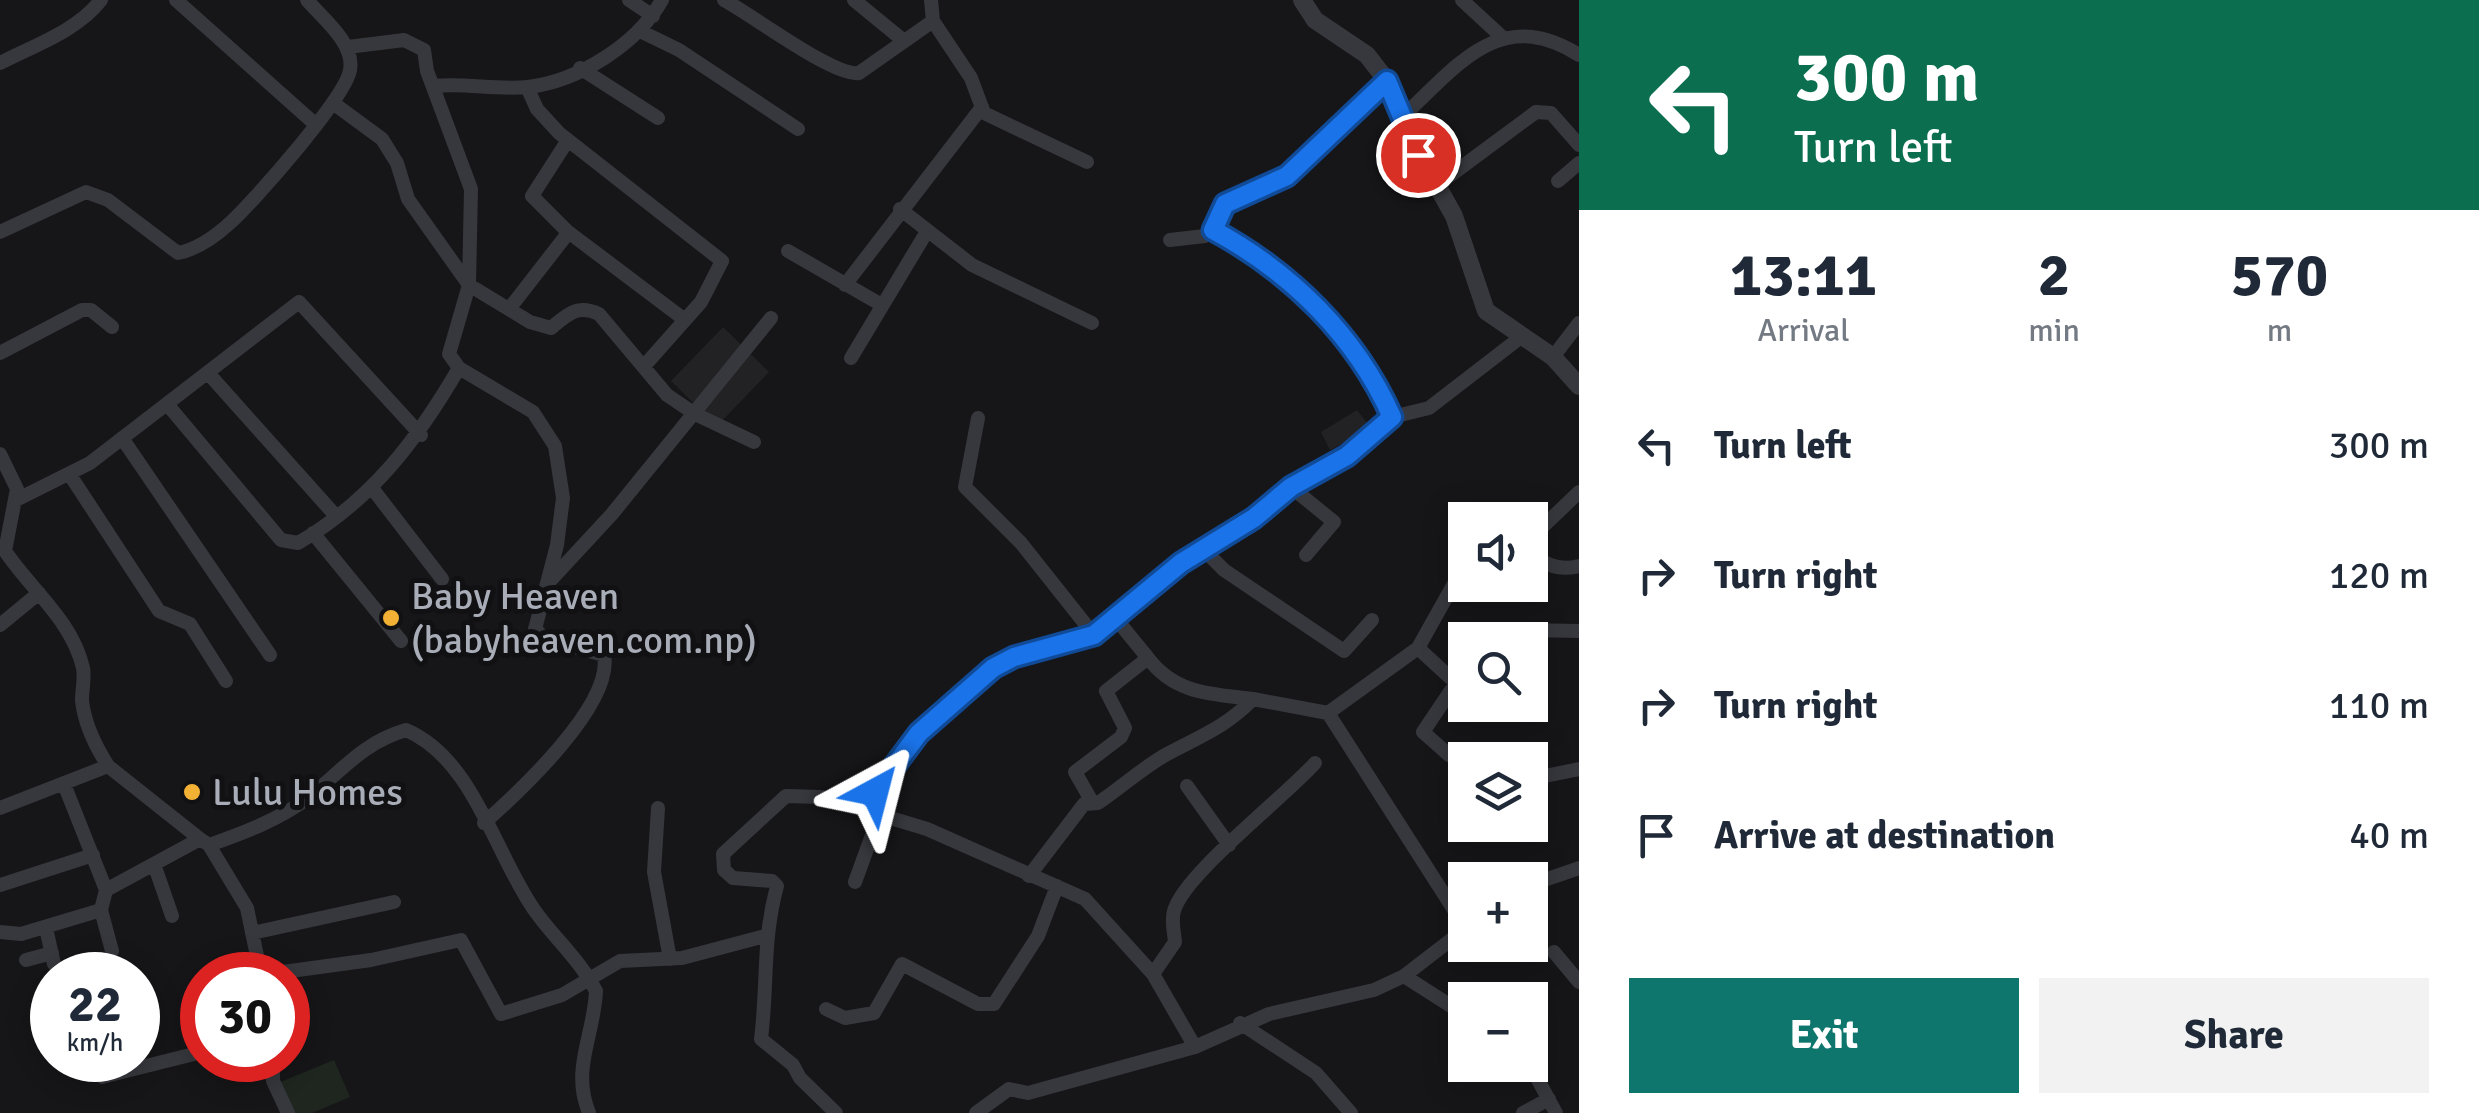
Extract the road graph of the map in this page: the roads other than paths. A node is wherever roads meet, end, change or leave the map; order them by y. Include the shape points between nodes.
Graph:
1 (102, 0) edge
2 (176, 0) edge
3 (307, 0) edge
4 (630, 0) edge
5 (662, 0) edge
6 (724, 0) edge
7 (854, 0) edge
8 (931, 0) edge
9 (1302, 0) edge
10 (1462, 0) edge
11 (652, 16) junction
12 (934, 20) junction
13 (640, 31) junction
14 (1502, 36) junction
15 (904, 41) junction
16 (0, 45) edge
17 (348, 48) junction
18 (1578, 54) edge
19 (5, 60) edge
20 (580, 68) junction
21 (1387, 81) junction
22 (434, 86) junction
23 (527, 87) junction
24 (334, 102) junction
25 (982, 107) junction
26 (658, 118) dead end
27 (1400, 119) junction
28 (315, 124) junction
29 (798, 129) dead end
30 (568, 140) junction
31 (1579, 145) edge
32 (1087, 162) dead end
33 (1579, 163) edge
34 (1558, 181) dead end
35 (1436, 186) junction
36 (900, 209) junction
37 (1213, 230) junction
38 (567, 231) junction
39 (0, 232) edge
40 (926, 233) junction
41 (1170, 240) dead end
42 (788, 251) dead end
43 (470, 285) junction
44 (845, 285) junction
45 (880, 304) junction
46 (509, 310) junction
47 (770, 318) dead end
48 (686, 320) junction
49 (1092, 323) dead end
50 (1579, 324) edge
51 (112, 327) dead end
52 (1521, 337) junction
53 (0, 353) edge
54 (850, 358) dead end
55 (1553, 358) junction
56 (646, 365) junction
57 (459, 368) junction
58 (208, 373) junction
59 (1579, 386) edge
60 (168, 404) junction
61 (695, 414) junction
62 (1392, 417) junction
63 (978, 418) dead end
64 (421, 434) junction
65 (122, 438) junction
66 (754, 442) dead end
67 (0, 454) edge
68 (70, 475) junction
69 (1291, 487) junction
70 (372, 488) junction
71 (1579, 492) edge
72 (16, 500) junction
73 (335, 515) junction
74 (1548, 524) edge
75 (313, 533) junction
76 (3, 535) edge
77 (1202, 548) junction
78 (1306, 555) dead end
79 (1548, 564) edge
80 (1579, 566) edge
81 (442, 579) dead end
82 (545, 586) junction
83 (40, 592) junction
84 (1448, 594) edge
85 (1117, 620) junction
86 (1372, 620) dead end
87 (0, 626) edge
88 (1548, 630) edge
89 (1579, 630) edge
90 (1094, 635) junction
91 (401, 642) dead end
92 (1418, 648) junction
93 (270, 655) dead end
94 (1148, 658) junction
95 (1448, 672) edge
96 (226, 681) dead end
97 (1448, 698) edge
98 (1253, 699) junction
99 (1328, 713) junction
100 (1448, 754) edge
101 (1316, 763) dead end
102 (108, 766) junction
103 (1579, 769) edge
104 (1548, 775) edge
105 (64, 784) junction
106 (1187, 786) dead end
107 (1091, 800) junction
108 (859, 807) junction
109 (0, 808) edge
110 (658, 808) dead end
111 (880, 816) junction
112 (484, 823) junction
113 (205, 842) junction
114 (1230, 845) junction
115 (93, 855) junction
116 (154, 864) junction
117 (1579, 868) edge
118 (1029, 876) junction
119 (1548, 879) edge
120 (854, 882) dead end
121 (0, 885) edge
122 (1057, 886) junction
123 (106, 890) junction
124 (1448, 901) edge
125 (394, 902) dead end
126 (101, 910) junction
127 (172, 916) dead end
128 (46, 928) junction
129 (0, 932) edge
130 (252, 933) junction
131 (765, 936) junction
132 (1448, 941) edge
133 (112, 951) dead end
134 (256, 952) edge
135 (1554, 952) dead end
136 (670, 959) junction
137 (26, 960) dead end
138 (310, 968) edge
139 (1153, 974) junction
140 (1404, 976) junction
141 (590, 981) junction
142 (1579, 982) edge
143 (1448, 1004) edge
144 (826, 1008) dead end
145 (1240, 1023) junction
146 (1195, 1046) junction
147 (273, 1082) edge
148 (1540, 1082) edge
149 (1549, 1098) junction
150 (1337, 1107) edge
151 (288, 1113) edge
152 (589, 1113) edge
153 (836, 1113) edge
154 (976, 1113) edge
155 (1352, 1113) edge
156 (1522, 1113) edge
157 (1556, 1113) edge

1 - 19 street via 90,15
2 - 28 street
3 - 17 street
4 - 11 street
5 - 11 street
6 - 15 street via 848,74
7 - 15 street
8 - 12 street
9 - 21 street via 1315,20 1367,55
10 - 14 street
11 - 13 street
12 - 15 street
12 - 25 street
13 - 20 street via 615,53
13 - 29 street
14 - 18 street via 1546,38
14 - 27 street via 1463,61
16 - 19 street
17 - 22 street via 416,42
17 - 24 street via 350,71
20 - 23 street
20 - 26 street
21 - 27 street
21 - 37 street via 1287,176 1225,204
22 - 23 street
22 - 43 street via 471,188
23 - 30 street via 537,109
24 - 28 street
24 - 43 street via 382,139 408,199
25 - 32 street via 1012,130
25 - 36 street
27 - 35 street
28 - 39 street via 232,222 193,250 168,248 97,193 47,207
30 - 38 street via 532,196
30 - 48 street via 722,261
31 - 35 street via 1551,112 1536,112
33 - 34 street
35 - 52 street via 1454,216 1486,310
36 - 40 street
36 - 44 street
37 - 41 street via 1193,240
37 - 62 street via 1256,253 1328,316 1374,376
38 - 46 street
38 - 48 street
40 - 45 street
40 - 49 street via 972,264
42 - 44 street
43 - 46 street
43 - 57 street via 449,354
44 - 45 street
45 - 54 street
46 - 56 street via 551,328 585,307
47 - 61 street
48 - 56 street
50 - 55 street
51 - 53 street via 82,310
52 - 55 street
52 - 62 street via 1429,408
55 - 59 street
56 - 61 street via 667,394
57 - 64 street
57 - 82 street via 533,412 555,446 564,498
58 - 60 street
58 - 64 street via 294,302 303,302
58 - 73 street
60 - 65 street
60 - 75 street via 281,540 298,543
61 - 66 street
61 - 82 street
62 - 69 street via 1347,456
63 - 90 street via 965,488 1021,542
64 - 70 street
65 - 68 street
65 - 93 street
67 - 72 street
68 - 72 street
68 - 96 street via 159,611 190,624
69 - 77 street
69 - 78 street via 1334,522
70 - 73 street
70 - 81 street
71 - 74 street
72 - 76 street
73 - 75 street
75 - 91 street
76 - 83 street via 5,551
77 - 85 street
77 - 86 street via 1344,651
79 - 80 street
82 - 112 street via 536,629 545,639 604,654 606,666 570,734 538,775
83 - 87 street
83 - 102 street via 84,669 82,701
84 - 92 street
85 - 90 street
85 - 94 street
88 - 89 street
90 - 108 street via 993,668 919,733
92 - 95 street
92 - 99 street
94 - 98 street via 1171,684
94 - 107 street via 1106,691 1124,728 1076,772
97 - 100 street via 1423,732
98 - 99 street
98 - 107 street via 1205,738 1169,753 1098,802
99 - 124 street
101 - 114 street
102 - 105 street
102 - 113 street
103 - 104 street
105 - 109 street
105 - 115 street
106 - 114 street
107 - 118 street
108 - 111 street
108 - 131 street via 786,796 724,854 724,870 733,878 777,886
110 - 136 street via 654,872
111 - 118 street via 927,829
111 - 120 street
112 - 113 street via 436,748 406,730 371,742 308,798 248,830
112 - 141 street via 535,911
113 - 116 street
113 - 130 street via 236,884
114 - 139 street via 1180,898 1172,924 1175,942
115 - 121 street
115 - 123 street
116 - 123 street
116 - 127 street
117 - 119 street
118 - 122 street
122 - 139 street via 1094,907
122 - 144 street via 1038,936 994,1004 978,1004 902,964 874,1013 846,1018
123 - 126 street
125 - 130 street
126 - 128 street
126 - 133 street
128 - 129 street
128 - 137 street via 53,958
130 - 134 street
131 - 136 street
131 - 153 street via 761,1039
132 - 140 street
135 - 142 street
136 - 141 street via 620,962
138 - 141 street via 462,940 501,1014
139 - 146 street
140 - 143 street
140 - 145 street via 1374,990
141 - 152 street via 595,1007 579,1068
145 - 146 street
145 - 150 street via 1316,1073
146 - 154 street via 1028,1092 1009,1089
147 - 151 street
148 - 149 street
149 - 156 street
149 - 157 street
150 - 155 street

